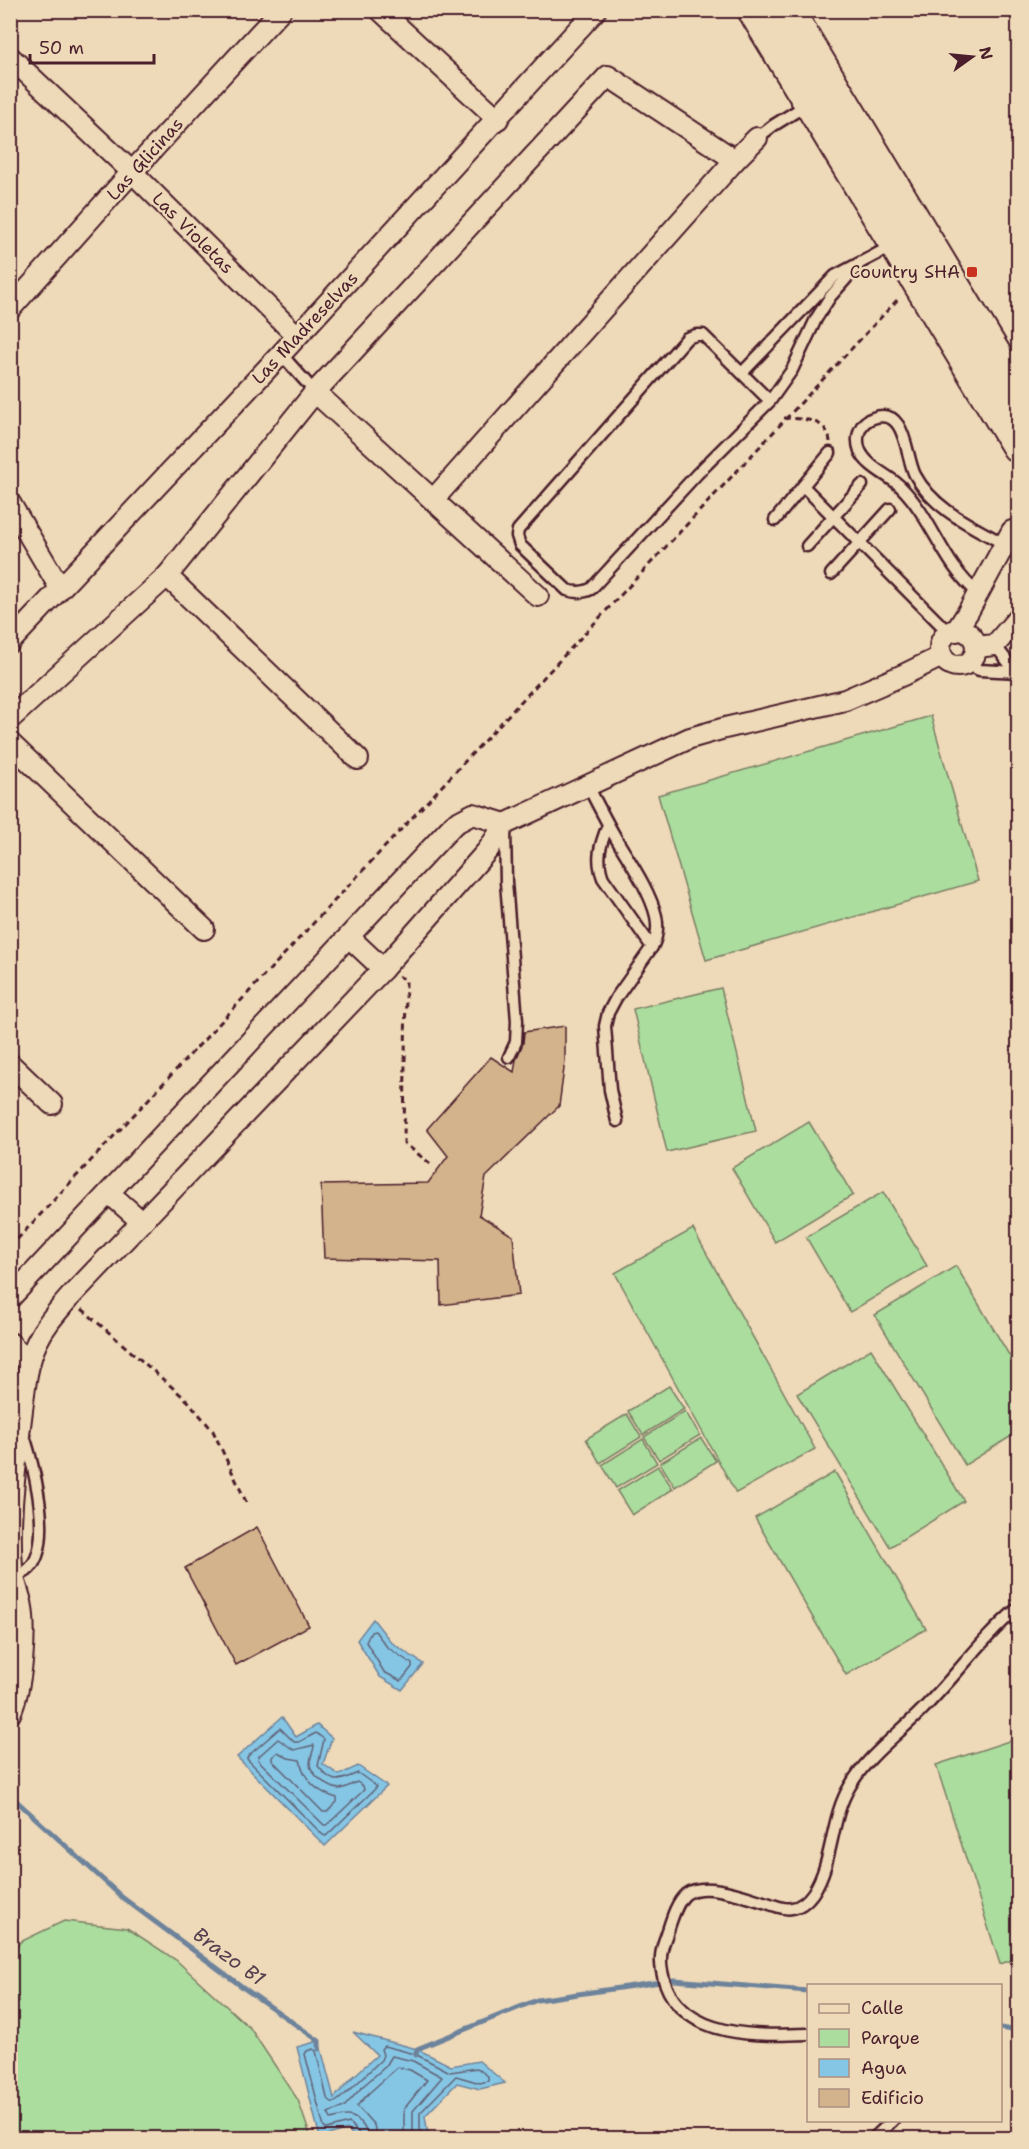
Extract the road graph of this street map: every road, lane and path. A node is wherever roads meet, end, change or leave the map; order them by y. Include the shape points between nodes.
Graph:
1 (281, 10) edge
2 (380, 10) edge
3 (596, 10) edge
4 (754, 10) edge
5 (787, 10) edge
6 (10, 57) edge
7 (822, 96) junction
8 (498, 119) junction
9 (757, 138) joint
10 (735, 160) junction
11 (132, 172) junction
12 (909, 239) junction
13 (859, 264) junction
14 (891, 306) dead end
15 (10, 309) edge
16 (297, 336) junction
17 (281, 354) junction
18 (742, 373) junction
19 (315, 392) junction
20 (1018, 393) edge
21 (770, 401) junction
22 (784, 418) junction
23 (1018, 446) edge
24 (830, 453) joint
25 (862, 485) dead end
26 (802, 486) junction
27 (433, 500) junction
28 (10, 502) edge
29 (890, 509) dead end
30 (833, 517) junction
31 (775, 520) dead end
32 (1012, 532) edge
33 (859, 543) junction
34 (807, 546) dead end
35 (831, 574) dead end
36 (167, 576) junction
37 (60, 588) junction
38 (978, 594) junction
39 (538, 596) dead end
40 (1018, 618) edge
41 (953, 632) junction
42 (10, 642) edge
43 (979, 652) junction
44 (942, 656) junction
45 (1016, 671) edge
46 (10, 719) edge
47 (10, 743) edge
48 (358, 759) dead end
49 (588, 786) junction
50 (505, 824) junction
51 (608, 825) junction
52 (204, 929) dead end
53 (349, 937) junction
54 (652, 948) junction
55 (383, 969) junction
56 (508, 1057) dead end
57 (10, 1064) edge
58 (51, 1104) dead end
59 (617, 1121) dead end
60 (432, 1165) dead end
61 (110, 1192) junction
62 (142, 1222) junction
63 (10, 1246) edge
64 (10, 1298) edge
65 (69, 1298) junction
66 (10, 1343) edge
67 (29, 1364) junction
68 (20, 1425) junction
69 (248, 1506) dead end
70 (12, 1576) edge
71 (1018, 1608) edge
72 (11, 1705) edge
73 (807, 2034) edge
74 (892, 2122) edge
75 (874, 2139) edge

1 - 11 street, Las Glicinas
2 - 8 street
3 - 8 street, Las Madreselvas
4 - 7 main road
5 - 7 main road
6 - 11 street, Las Violetas
7 - 9 lane
7 - 12 main road
8 - 16 street, Las Madreselvas
9 - 10 street
10 - 19 street via 608,76
10 - 27 street
11 - 15 street, Las Glicinas
11 - 16 street, Las Violetas
12 - 13 lane
12 - 20 main road
12 - 23 main road
13 - 18 lane via 835,276
13 - 21 lane via 830,297 789,375
14 - 22 path
16 - 17 street, Las Madreselvas
17 - 19 lane
17 - 37 street, Las Madreselvas
18 - 21 lane
18 - 21 lane via 703,336 687,338 518,530 520,545 567,590 591,589
19 - 27 street
19 - 36 street
22 - 24 path via 822,426 830,436
22 - 63 path
24 - 26 lane
25 - 30 lane
26 - 30 lane
26 - 31 lane
27 - 39 street
28 - 37 street
29 - 33 lane
30 - 33 lane
30 - 34 lane
32 - 38 street
32 - 38 lane via 953,514 929,495 915,475 895,420 878,416 862,424 858,435 861,453 901,487 958,574
33 - 35 lane
33 - 41 lane
36 - 46 street
36 - 48 street
37 - 42 street, Las Madreselvas
38 - 41 street
40 - 43 street
41 - 43 street via 967,633
41 - 44 street via 942,640
43 - 44 street via 961,666 950,664
43 - 45 lane
43 - 45 lane via 979,670
44 - 49 street via 845,700 690,738
47 - 52 street
49 - 50 street
49 - 51 lane
50 - 53 street via 473,814 454,824
50 - 55 street via 488,850
50 - 56 lane via 517,1021 516,1042
51 - 54 lane via 656,915
51 - 54 lane via 600,846 603,878
53 - 55 street
53 - 61 street
54 - 59 lane via 616,998 605,1026 610,1090
55 - 60 path via 406,980 404,1143
55 - 62 street
57 - 58 street
61 - 62 street
61 - 64 street
62 - 65 street
65 - 67 street via 46,1324
65 - 69 path via 188,1401 213,1431
66 - 67 street
67 - 68 street
68 - 70 street via 13,1489
68 - 70 lane via 32,1463 41,1543 26,1572
70 - 72 street via 25,1631 22,1663
71 - 73 lane via 997,1625 924,1709 850,1785 840,1806 820,1879 804,1903 791,1909 719,1889 700,1889 686,1894 678,1906 660,1952 669,1995 679,2006 713,2028 770,2036
74 - 75 lane

